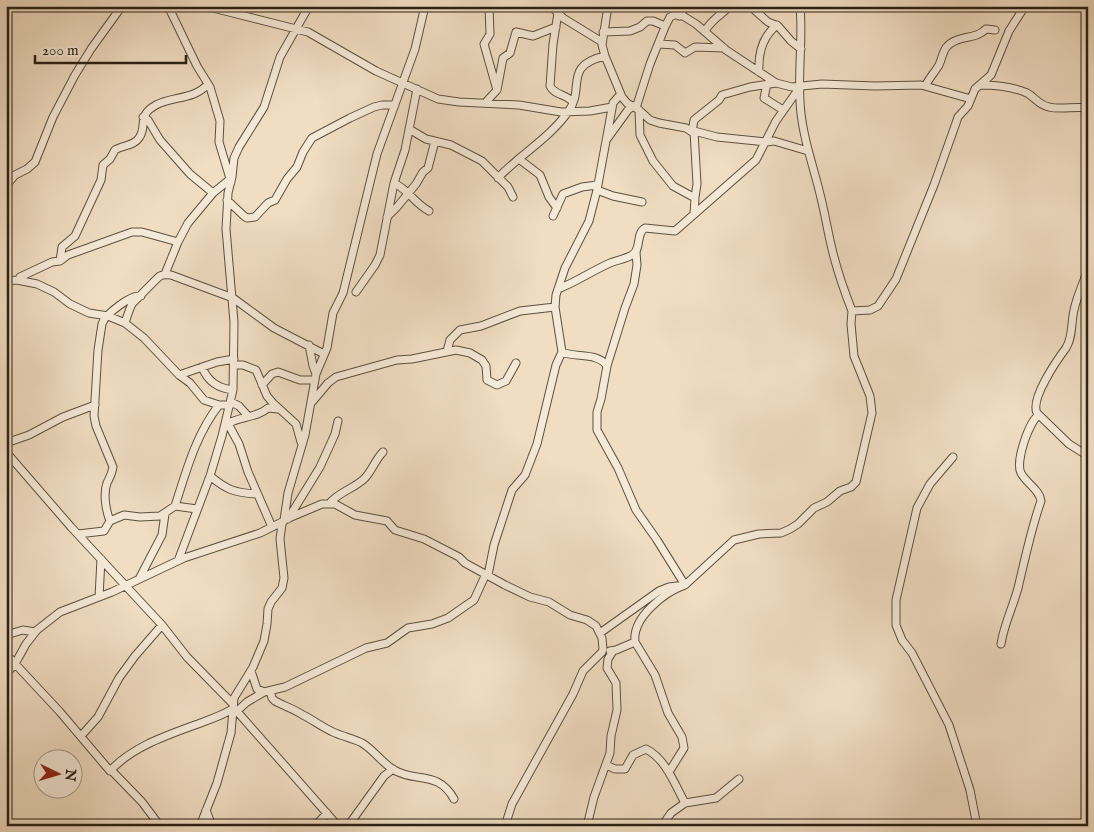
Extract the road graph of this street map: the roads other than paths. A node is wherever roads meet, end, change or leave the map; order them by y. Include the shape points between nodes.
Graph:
1 (122, 6) edge
2 (168, 6) edge
3 (205, 6) edge
4 (308, 6) edge
5 (425, 6) edge
6 (489, 6) edge
7 (551, 6) edge
8 (563, 6) edge
9 (608, 6) edge
10 (686, 6) edge
11 (730, 6) edge
12 (750, 6) edge
13 (800, 6) edge
14 (1025, 6) edge
15 (678, 12) edge
16 (558, 14) junction
17 (777, 25) junction
18 (665, 26) junction
19 (556, 27) junction
20 (296, 28) junction
21 (995, 30) dead end
22 (705, 31) junction
23 (603, 32) junction
24 (602, 42) junction
25 (659, 44) junction
26 (724, 48) junction
27 (801, 49) junction
28 (605, 56) junction
29 (759, 72) junction
30 (776, 83) junction
31 (208, 84) junction
32 (404, 84) junction
33 (768, 84) junction
34 (981, 85) junction
35 (926, 86) junction
36 (800, 87) junction
37 (417, 89) junction
38 (497, 90) junction
39 (622, 97) junction
40 (971, 99) junction
41 (486, 102) junction
42 (573, 102) junction
43 (395, 105) junction
44 (612, 107) junction
45 (636, 108) junction
46 (1088, 108) edge
47 (783, 110) junction
48 (569, 111) junction
49 (144, 117) junction
50 (409, 129) junction
51 (693, 132) junction
52 (606, 140) junction
53 (435, 141) junction
54 (766, 142) junction
55 (808, 151) junction
56 (519, 159) junction
57 (498, 178) junction
58 (230, 181) junction
59 (394, 183) junction
60 (6, 186) edge
61 (597, 187) junction
62 (409, 192) junction
63 (213, 193) junction
64 (513, 197) dead end
65 (695, 197) junction
66 (227, 200) junction
67 (642, 202) dead end
68 (557, 208) junction
69 (430, 211) dead end
70 (694, 214) junction
71 (552, 216) dead end
72 (386, 217) junction
73 (178, 242) junction
74 (636, 252) junction
75 (60, 261) junction
76 (1088, 270) edge
77 (165, 274) junction
78 (20, 277) dead end
79 (6, 281) edge
80 (558, 289) junction
81 (356, 292) dead end
82 (142, 296) junction
83 (233, 298) junction
84 (555, 306) junction
85 (852, 311) junction
86 (108, 316) junction
87 (125, 323) junction
88 (309, 346) junction
89 (447, 352) junction
90 (562, 352) junction
91 (324, 354) junction
92 (234, 362) junction
93 (516, 363) dead end
94 (607, 366) junction
95 (202, 367) junction
96 (179, 375) junction
97 (316, 377) junction
98 (262, 385) junction
99 (233, 390) junction
100 (312, 402) junction
101 (230, 404) junction
102 (95, 405) junction
103 (219, 405) junction
104 (278, 409) junction
105 (1039, 415) junction
106 (248, 416) junction
107 (338, 421) dead end
108 (227, 422) junction
109 (301, 442) dead end
110 (6, 443) edge
111 (6, 452) edge
112 (383, 452) dead end
113 (1088, 456) edge
114 (953, 457) dead end
115 (210, 476) junction
116 (257, 494) junction
117 (329, 504) junction
118 (175, 506) junction
119 (197, 508) junction
120 (165, 514) junction
121 (286, 520) junction
122 (110, 522) junction
123 (272, 527) junction
124 (78, 534) junction
125 (101, 558) junction
126 (178, 561) junction
127 (488, 575) junction
128 (139, 579) junction
129 (125, 585) junction
130 (685, 585) junction
131 (99, 597) junction
132 (162, 625) junction
133 (35, 632) junction
134 (600, 633) junction
135 (6, 635) edge
136 (635, 642) junction
137 (1001, 644) dead end
138 (603, 648) junction
139 (22, 651) junction
140 (613, 651) junction
141 (6, 654) edge
142 (15, 664) junction
143 (251, 671) junction
144 (6, 674) edge
145 (24, 674) junction
146 (267, 692) junction
147 (234, 708) junction
148 (81, 736) junction
149 (606, 765) junction
150 (393, 770) junction
151 (110, 771) junction
152 (669, 772) junction
153 (740, 779) dead end
154 (454, 799) dead end
155 (685, 803) junction
156 (206, 810) junction
157 (327, 813) junction
158 (160, 826) edge
159 (200, 826) edge
160 (212, 826) edge
161 (315, 826) edge
162 (338, 826) edge
163 (348, 826) edge
164 (506, 826) edge
165 (588, 826) edge
166 (662, 826) edge
167 (977, 826) edge

1 - 60 street via 76,74 34,163 15,175
2 - 31 street
3 - 20 street
4 - 20 street
5 - 32 street
6 - 38 street via 490,34 484,44
7 - 16 street
8 - 16 street
9 - 23 street
10 - 15 street
11 - 22 street
12 - 17 street via 768,22
13 - 27 street
14 - 34 street via 1008,31 991,74
15 - 18 street
15 - 22 street
16 - 19 street
16 - 24 street
17 - 27 street
17 - 29 street via 760,50
18 - 23 street via 647,21 630,31
18 - 25 street
19 - 38 street via 533,36 516,32 510,53 503,58
19 - 42 street via 550,86
20 - 32 street
20 - 58 street via 280,57 264,107 236,152
21 - 35 street via 986,29 977,36 952,42 942,54
22 - 26 street
23 - 24 street
24 - 28 street
25 - 26 street via 675,45 685,53 695,47
25 - 45 street
26 - 29 street
27 - 36 street
28 - 39 street
28 - 42 street via 595,58 580,70
29 - 30 street
30 - 33 street
30 - 36 street
31 - 49 street via 189,97 155,106
31 - 58 street via 220,121 220,142
32 - 37 street
32 - 43 street
33 - 47 street via 764,98
33 - 51 street via 722,95 694,120
34 - 40 street via 975,89
34 - 46 street via 1025,92 1049,107
35 - 36 street via 822,84
35 - 40 street
36 - 47 street
36 - 55 street
37 - 41 street via 438,99
37 - 50 street
38 - 41 street
39 - 44 street via 619,96
39 - 45 street
40 - 85 street via 958,117 896,279 878,306
41 - 48 street
42 - 48 street
43 - 66 street via 374,107 312,138 275,200 255,217 247,218
43 - 91 street via 377,154 351,263 343,293 333,313
44 - 48 street
44 - 52 street
45 - 51 street via 654,122
45 - 52 street via 628,110
45 - 65 street via 640,135 653,161 673,186
47 - 54 street
48 - 56 street via 551,132
49 - 63 street via 190,174
49 - 75 street via 139,139 116,150 104,163 101,180 75,236 62,247
50 - 53 street
50 - 59 street
51 - 54 street
51 - 65 street
52 - 61 street
53 - 57 street via 477,158
53 - 62 street via 430,165
54 - 55 street via 774,141
54 - 70 street via 756,160
55 - 85 street via 833,256
56 - 57 street
56 - 68 street via 540,175
57 - 64 street
58 - 63 street
58 - 66 street
59 - 62 street
59 - 72 street
61 - 67 street via 613,196
61 - 68 street via 582,187 563,194
61 - 80 street via 587,228 565,268
62 - 69 street via 417,203
62 - 72 street via 394,212
63 - 73 street via 188,223
65 - 70 street
66 - 83 street via 226,228
68 - 71 street
70 - 74 street via 675,231 643,230
72 - 81 street via 378,260
73 - 75 street via 132,232 82,249
73 - 77 street
74 - 80 street
74 - 94 street via 634,284
75 - 78 street
76 - 105 street via 1074,308 1067,346 1037,398 1035,409
77 - 82 street via 157,278
77 - 83 street
79 - 86 street via 41,286 89,313
80 - 84 street
82 - 86 street via 134,296
82 - 87 street via 133,304
83 - 88 street via 274,328
83 - 92 street
84 - 89 street via 520,311 481,326 460,330 450,340
84 - 90 street
85 - 130 street via 850,324 854,356 870,396 872,412 856,482 814,508 790,529 734,540
86 - 87 street
86 - 102 street via 102,324 99,340
87 - 96 street
88 - 91 street
88 - 97 street
89 - 93 street via 461,350 482,360 487,380 494,384 506,381
89 - 100 street via 397,360 336,377
90 - 94 street via 598,359
90 - 127 street via 537,444 525,474 512,490
91 - 97 street
92 - 95 street
92 - 98 street via 256,370
92 - 99 street
94 - 130 street via 597,412 597,430 636,510
95 - 96 street
95 - 99 street via 214,384
96 - 103 street via 204,400
97 - 98 street via 300,380 278,372
97 - 100 street
98 - 104 street
99 - 101 street
100 - 121 street via 288,493
101 - 103 street
101 - 106 street via 239,406
101 - 108 street
102 - 110 street
102 - 122 street via 96,426 113,468 106,489
103 - 118 street via 200,436
104 - 106 street via 268,408
104 - 109 street via 296,424
105 - 113 street via 1069,444
105 - 137 street via 1029,428 1021,453 1020,470 1042,501
106 - 108 street
107 - 121 street via 320,467
108 - 115 street
108 - 116 street via 239,444
111 - 124 street
112 - 117 street via 364,479
114 - 167 street via 930,484 917,508 895,616 902,640 912,652 952,734 970,790
115 - 116 street via 230,490
115 - 119 street
116 - 123 street
117 - 121 street
117 - 127 street via 355,515 387,521 395,530 424,539
118 - 119 street
118 - 120 street
119 - 126 street
120 - 122 street via 124,516
120 - 128 street via 162,534
121 - 123 street
121 - 143 street via 280,539 284,582 268,609 264,641
122 - 124 street via 104,531
123 - 126 street
124 - 125 street
125 - 129 street
125 - 131 street
126 - 128 street
127 - 134 street via 530,597 587,620
127 - 146 street via 474,600 454,615 432,624 408,628 387,643 366,648
128 - 129 street
129 - 131 street
129 - 132 street
130 - 134 street via 658,591
130 - 136 street via 665,594 641,619
131 - 133 street via 60,612
132 - 147 street
132 - 148 street via 135,656 98,717
133 - 135 street via 23,630
133 - 139 street
134 - 138 street
136 - 140 street
136 - 152 street via 655,675 668,713 682,737 684,748
138 - 140 street
138 - 164 street via 583,671 512,804
139 - 142 street
139 - 145 street
140 - 149 street via 606,668 616,683 617,710
141 - 142 street
142 - 144 street
142 - 145 street
143 - 146 street via 258,689
143 - 147 street via 236,693
145 - 148 street
146 - 147 street
146 - 150 street via 275,701 323,728 362,743
147 - 151 street via 136,750
147 - 156 street via 217,783
147 - 157 street
148 - 151 street
149 - 152 street via 625,769 633,755 646,749
149 - 165 street
150 - 154 street via 432,779 450,791
150 - 163 street via 384,776
151 - 158 street via 142,802
152 - 155 street
153 - 155 street via 716,798
155 - 166 street via 671,813
156 - 159 street
156 - 160 street
157 - 161 street
157 - 162 street

